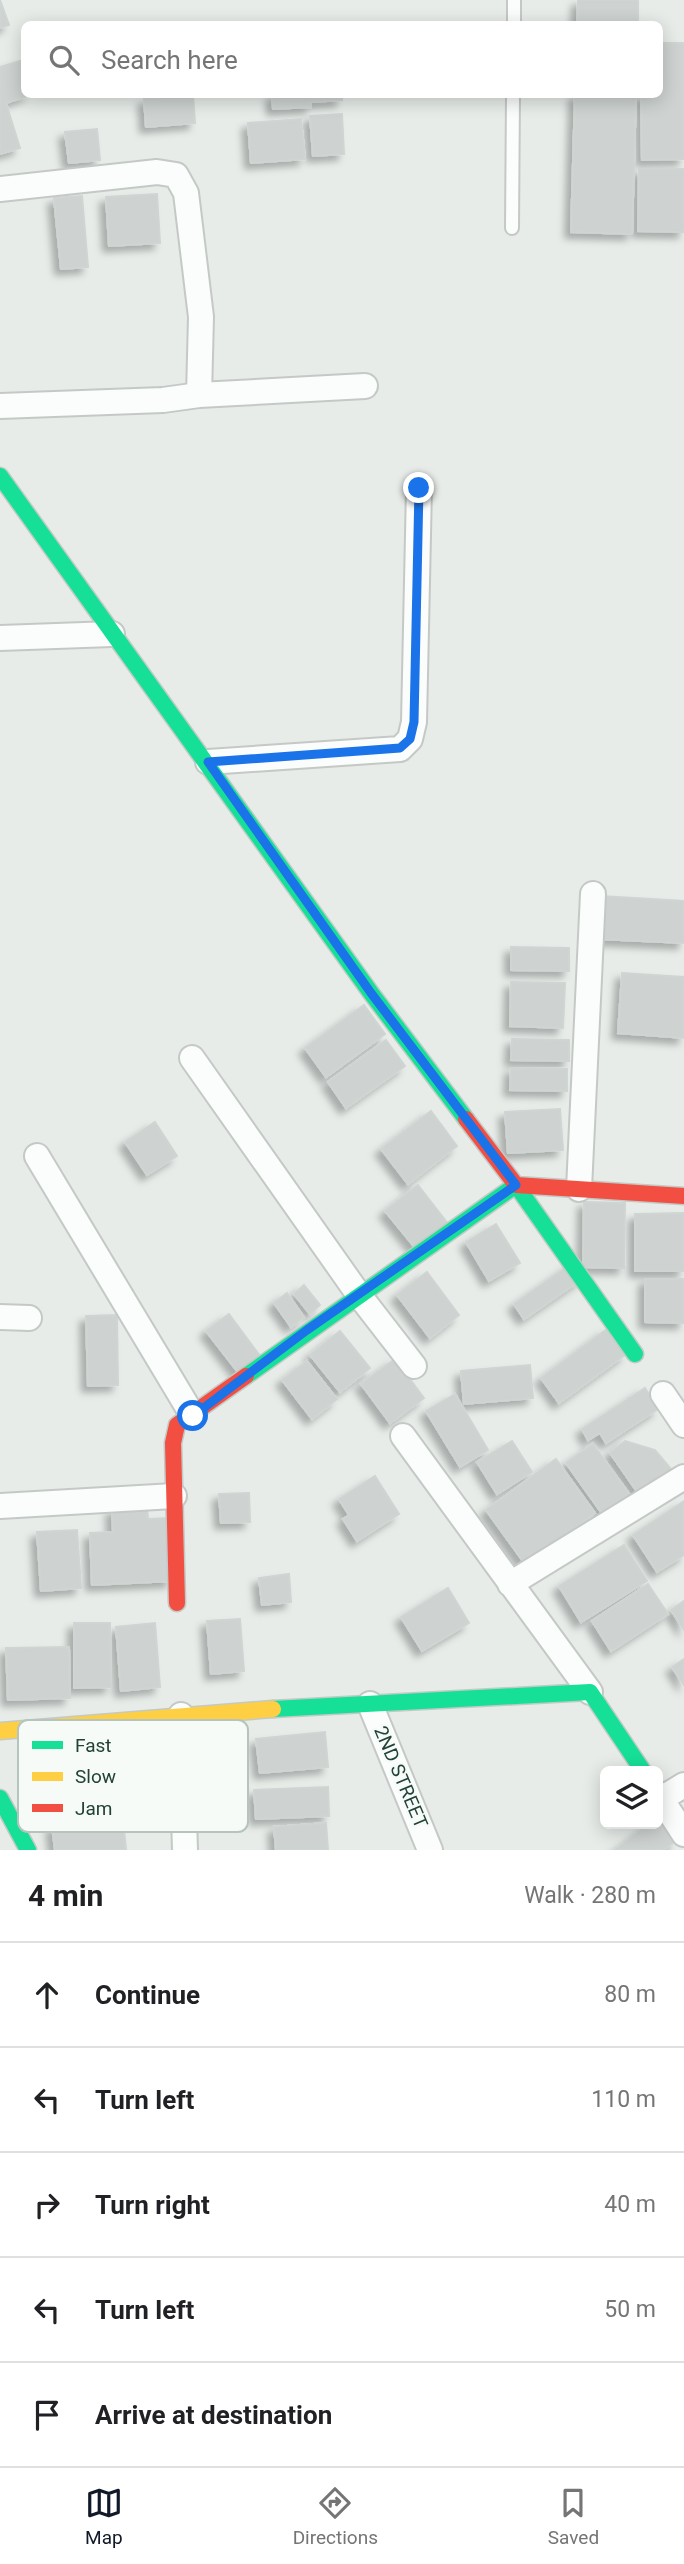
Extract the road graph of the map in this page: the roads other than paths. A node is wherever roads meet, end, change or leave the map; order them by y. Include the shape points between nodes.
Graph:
1 (514, 0) edge
2 (514, 21) edge
3 (513, 98) edge
4 (0, 189) edge
5 (512, 228) dead end
6 (365, 386) dead end
7 (199, 395) junction
8 (0, 406) edge
9 (0, 476) edge
10 (419, 488) dead end
11 (112, 634) junction
12 (0, 638) edge
13 (208, 762) junction
14 (593, 894) dead end
15 (192, 1058) dead end
16 (37, 1156) dead end
17 (516, 1185) junction
18 (579, 1189) junction
19 (684, 1196) edge
20 (359, 1295) junction
21 (0, 1317) edge
22 (29, 1318) dead end
23 (635, 1354) dead end
24 (414, 1366) dead end
25 (663, 1394) dead end
26 (193, 1416) junction
27 (684, 1424) edge
28 (403, 1436) dead end
29 (684, 1477) edge
30 (174, 1496) junction
31 (0, 1506) edge
32 (510, 1584) junction
33 (177, 1603) dead end
34 (590, 1692) junction
35 (370, 1704) junction
36 (181, 1715) junction
37 (124, 1720) edge
38 (181, 1720) edge
39 (18, 1729) edge
40 (0, 1731) edge
41 (640, 1766) edge
42 (684, 1785) edge
43 (663, 1794) edge
44 (0, 1798) edge
45 (663, 1802) edge
46 (18, 1831) edge
47 (18, 1832) edge
48 (184, 1832) edge
49 (684, 1834) edge
50 (28, 1850) edge
51 (185, 1850) edge
52 (430, 1850) edge

1 - 2 lane
3 - 5 lane
4 - 7 street via 157,172 176,176 186,193 201,317
6 - 7 street
7 - 8 street
9 - 11 street
10 - 13 street via 410,739 400,748
11 - 12 street
11 - 13 street
13 - 17 street via 371,993
14 - 18 street
15 - 20 street
16 - 26 street
17 - 18 street
17 - 20 street
17 - 23 street
18 - 19 street
20 - 24 street
20 - 26 street
21 - 22 street
25 - 27 street
26 - 30 street via 173,1431
28 - 32 street
29 - 32 street
30 - 31 street
30 - 33 street
32 - 34 street
34 - 35 street
34 - 41 street
35 - 36 street
35 - 52 street, 2ND STREET
36 - 37 street
36 - 38 street
39 - 40 street
42 - 43 street
44 - 46 street
45 - 49 street
47 - 50 street
48 - 51 street

